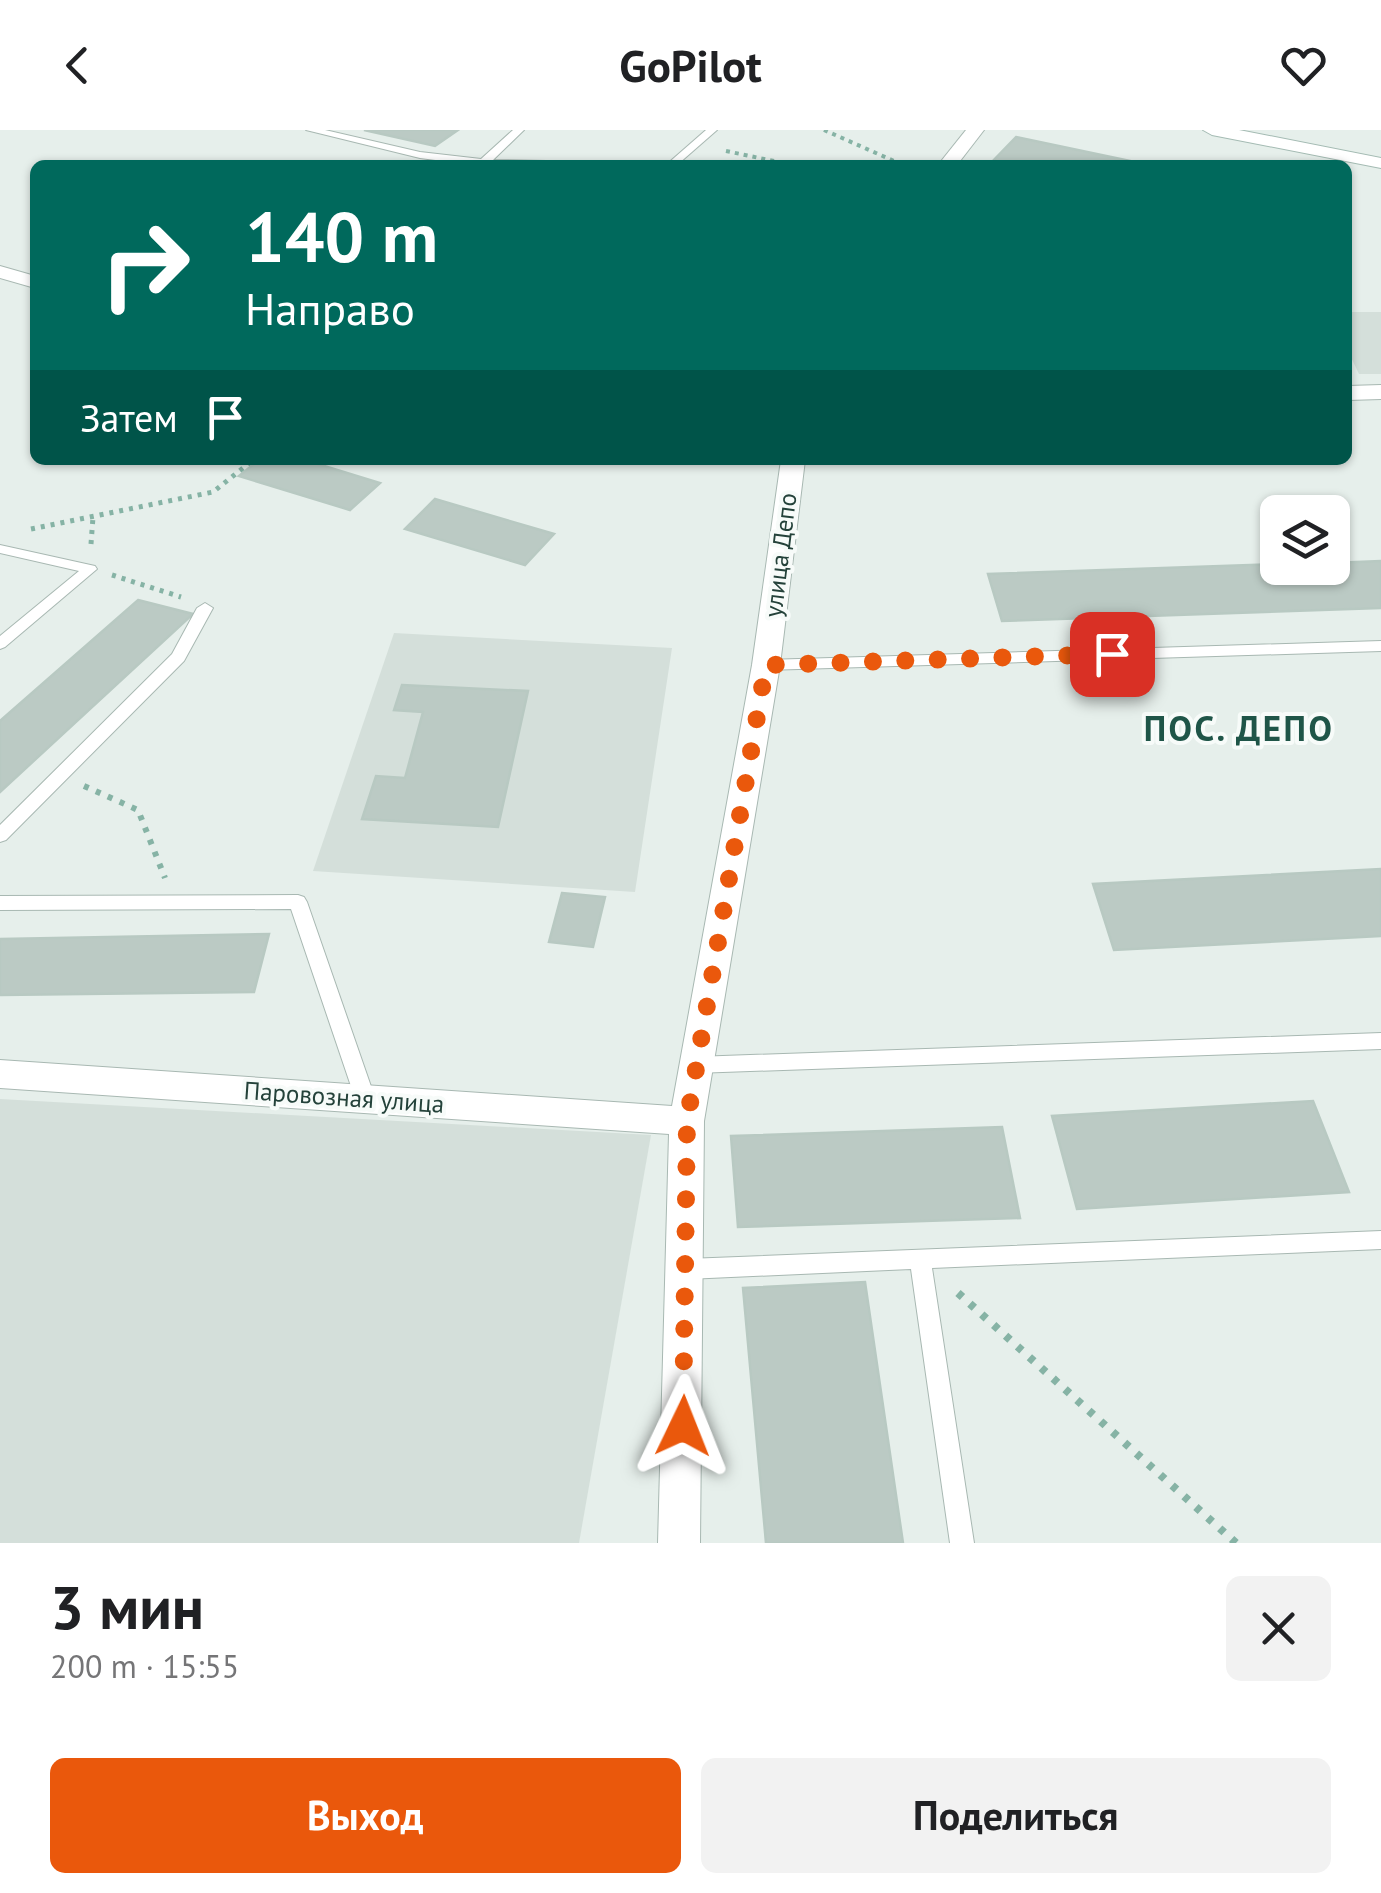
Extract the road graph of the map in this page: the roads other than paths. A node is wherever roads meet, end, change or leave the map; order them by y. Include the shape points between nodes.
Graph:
1 (311, 130) edge
2 (519, 130) edge
3 (712, 130) edge
4 (975, 130) edge
5 (1212, 130) edge
6 (459, 160) edge
7 (486, 160) edge
8 (676, 160) edge
9 (951, 160) edge
10 (1381, 163) edge
11 (0, 272) edge
12 (30, 281) edge
13 (1381, 392) edge
14 (1352, 393) edge
15 (792, 465) edge
16 (0, 549) edge
17 (205, 608) road end
18 (0, 644) edge
19 (1381, 646) edge
20 (766, 665) junction
21 (0, 836) edge
22 (0, 903) edge
23 (1381, 1041) edge
24 (696, 1064) junction
25 (0, 1074) edge
26 (366, 1098) junction
27 (687, 1121) junction
28 (1381, 1240) edge
29 (920, 1259) junction
30 (687, 1268) junction
31 (680, 1543) edge
32 (962, 1543) edge

1 - 6 lane
2 - 7 lane
3 - 8 lane
4 - 9 street
5 - 10 street
11 - 12 street
13 - 14 street
15 - 20 street, улица Депо
16 - 18 lane via 90,569
17 - 21 lane via 178,658
19 - 20 lane
20 - 24 street, улица Депо
22 - 26 lane via 298,902
23 - 24 lane
24 - 27 street, улица Депо
25 - 26 street, Паровозная улица
26 - 27 street, Паровозная улица
27 - 30 street, улица Депо
28 - 29 lane
29 - 30 lane
29 - 32 lane
30 - 31 street, улица Депо

